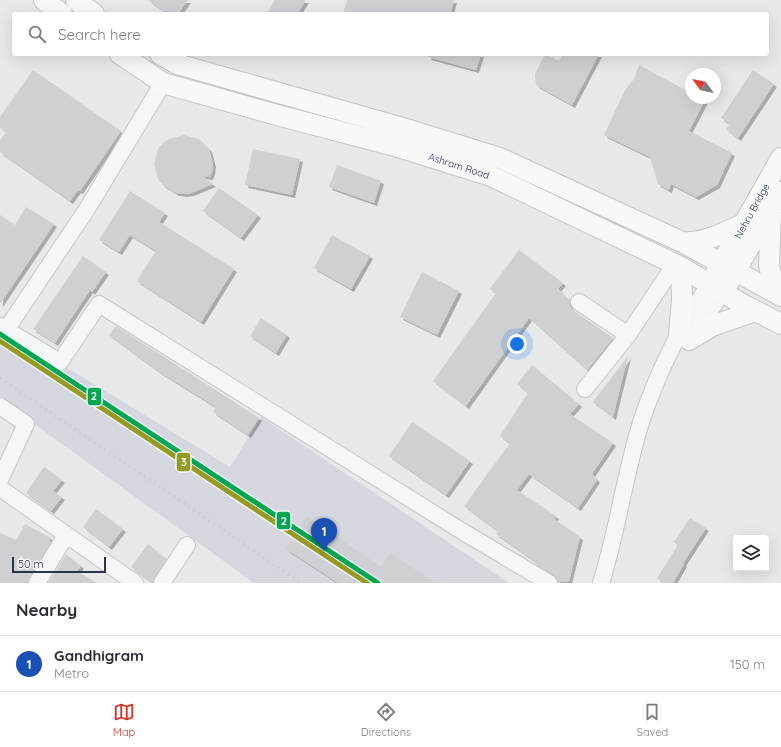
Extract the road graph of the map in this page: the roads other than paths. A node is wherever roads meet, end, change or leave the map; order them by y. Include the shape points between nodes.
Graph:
1 (44, 0) edge
2 (76, 0) edge
3 (59, 12) edge
4 (91, 12) edge
5 (123, 56) edge
6 (163, 56) edge
7 (164, 83) junction
8 (781, 158) edge
9 (781, 192) edge
10 (771, 210) junction
11 (745, 223) junction
12 (781, 232) edge
13 (682, 242) junction
14 (769, 252) junction
15 (678, 266) junction
16 (729, 268) junction
17 (717, 288) junction
18 (781, 294) edge
19 (579, 302) dead end
20 (755, 310) junction
21 (781, 324) edge
22 (3, 328) edge
23 (628, 335) junction
24 (680, 341) junction
25 (585, 389) dead end
26 (0, 406) edge
27 (0, 480) edge
28 (0, 488) edge
29 (66, 535) junction
30 (187, 545) dead end
31 (37, 583) edge
32 (135, 583) edge
33 (162, 583) edge
34 (549, 583) edge
35 (601, 583) edge

1 - 3 main road
2 - 4 main road
5 - 7 main road, Ashram Road
6 - 13 main road, Ashram Road via 177,64 500,158
7 - 15 main road, Ashram Road via 395,146 491,176
7 - 22 street via 87,209
8 - 11 main road, Nehru Bridge
9 - 10 main road, Nehru Bridge
10 - 14 main road
10 - 16 main road, Nehru Bridge
11 - 13 main road via 727,232 692,243
11 - 16 main road, Nehru Bridge
12 - 14 street
13 - 16 main road, Ashram Road
14 - 18 main road via 771,274
15 - 17 main road, Ashram Road
15 - 23 street
15 - 24 main road via 682,300
16 - 17 main road
16 - 18 main road, Ashram Road
17 - 20 main road, Ashram Road
17 - 24 street
19 - 23 street
20 - 21 main road, Ashram Road
20 - 24 main road
22 - 34 street via 60,362 99,304 466,534
23 - 25 street
24 - 35 street via 657,382 642,418 612,549
26 - 27 street via 26,424
28 - 29 street
29 - 31 street
29 - 32 street
30 - 33 street

